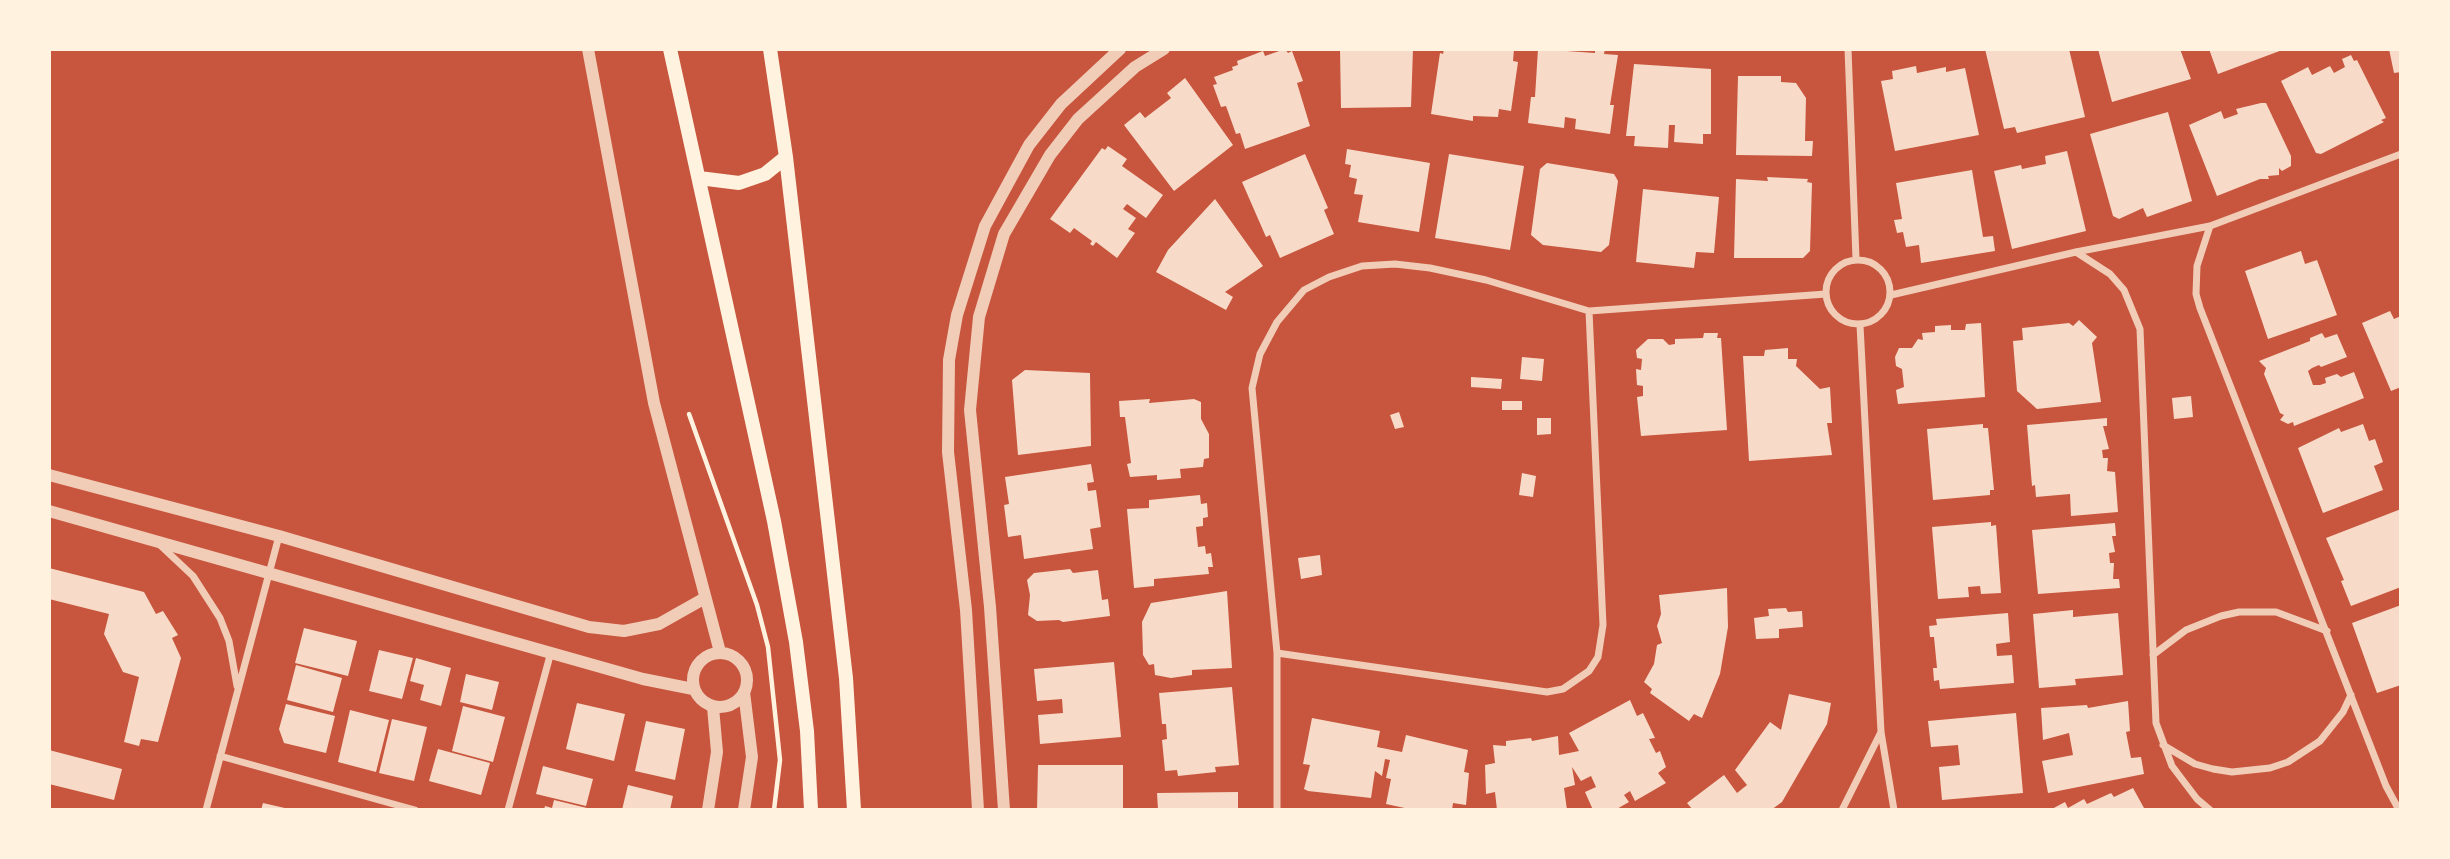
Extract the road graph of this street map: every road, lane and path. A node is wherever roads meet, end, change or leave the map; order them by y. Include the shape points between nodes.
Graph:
1 (588, 49) edge
2 (670, 49) edge
3 (770, 49) edge
4 (1120, 49) edge
5 (1164, 49) edge
6 (1848, 49) edge
7 (2401, 154) edge
8 (786, 158) junction
9 (699, 178) junction
10 (2210, 226) junction
11 (2076, 252) junction
12 (1856, 259) junction
13 (1826, 294) junction
14 (1891, 295) junction
15 (1589, 311) junction
16 (1860, 325) junction
17 (689, 414) dead end
18 (49, 475) edge
19 (49, 511) edge
20 (279, 536) junction
21 (154, 540) junction
22 (269, 571) junction
23 (705, 598) junction
24 (2327, 631) junction
25 (551, 652) junction
26 (720, 652) junction
27 (1277, 653) junction
28 (2153, 655) junction
29 (693, 688) junction
30 (237, 692) junction
31 (744, 692) junction
32 (2351, 695) junction
33 (713, 707) junction
34 (1881, 732) junction
35 (2163, 745) junction
36 (220, 756) junction
37 (206, 810) edge
38 (415, 810) edge
39 (508, 810) edge
40 (708, 810) edge
41 (744, 810) edge
42 (774, 810) edge
43 (811, 810) edge
44 (854, 810) edge
45 (978, 810) edge
46 (1004, 810) edge
47 (1277, 810) edge
48 (1842, 810) edge
49 (1894, 810) edge
50 (2210, 810) edge
51 (2399, 810) edge

1 - 23 street via 654,403
2 - 9 main road
3 - 8 main road
4 - 45 street via 1060,104 1029,145 985,226 957,315 949,372 948,453 966,610
5 - 46 street via 1135,67 1088,110 1050,155 1004,234 979,317 970,410
6 - 12 street
7 - 10 street
8 - 9 main road via 765,174 739,183
8 - 44 main road via 846,678
9 - 43 main road via 794,628
10 - 11 street
10 - 24 street via 2197,266 2200,307
11 - 14 street
11 - 28 street via 2124,290 2140,328
12 - 13 street via 1831,274
12 - 14 street via 1882,270
13 - 15 street
13 - 16 street via 1833,313
14 - 16 street via 1877,319
15 - 27 street via 1486,280 1395,264 1362,266 1304,290 1259,354 1252,388
15 - 27 street via 1602,625 1598,657 1590,671 1563,689 1547,692
16 - 34 street
17 - 42 path via 768,647 780,760
18 - 20 street
19 - 21 street
20 - 22 street
20 - 23 street via 607,630 659,624
21 - 22 street
21 - 30 street via 193,576 220,618 229,641
22 - 25 street
22 - 30 street
23 - 26 street
24 - 28 street via 2276,612 2239,612 2186,630
24 - 32 street
25 - 29 street
25 - 39 street
26 - 29 street via 698,664
26 - 31 street via 743,666 747,674
27 - 47 street
28 - 35 street via 2153,700
29 - 33 street
30 - 36 street
31 - 33 street via 731,705
31 - 41 street via 752,757
32 - 35 street via 2320,741 2270,768 2213,769
32 - 51 street
33 - 40 street via 717,752
34 - 48 street
34 - 49 street
35 - 50 street via 2184,783
36 - 37 street
36 - 38 street

